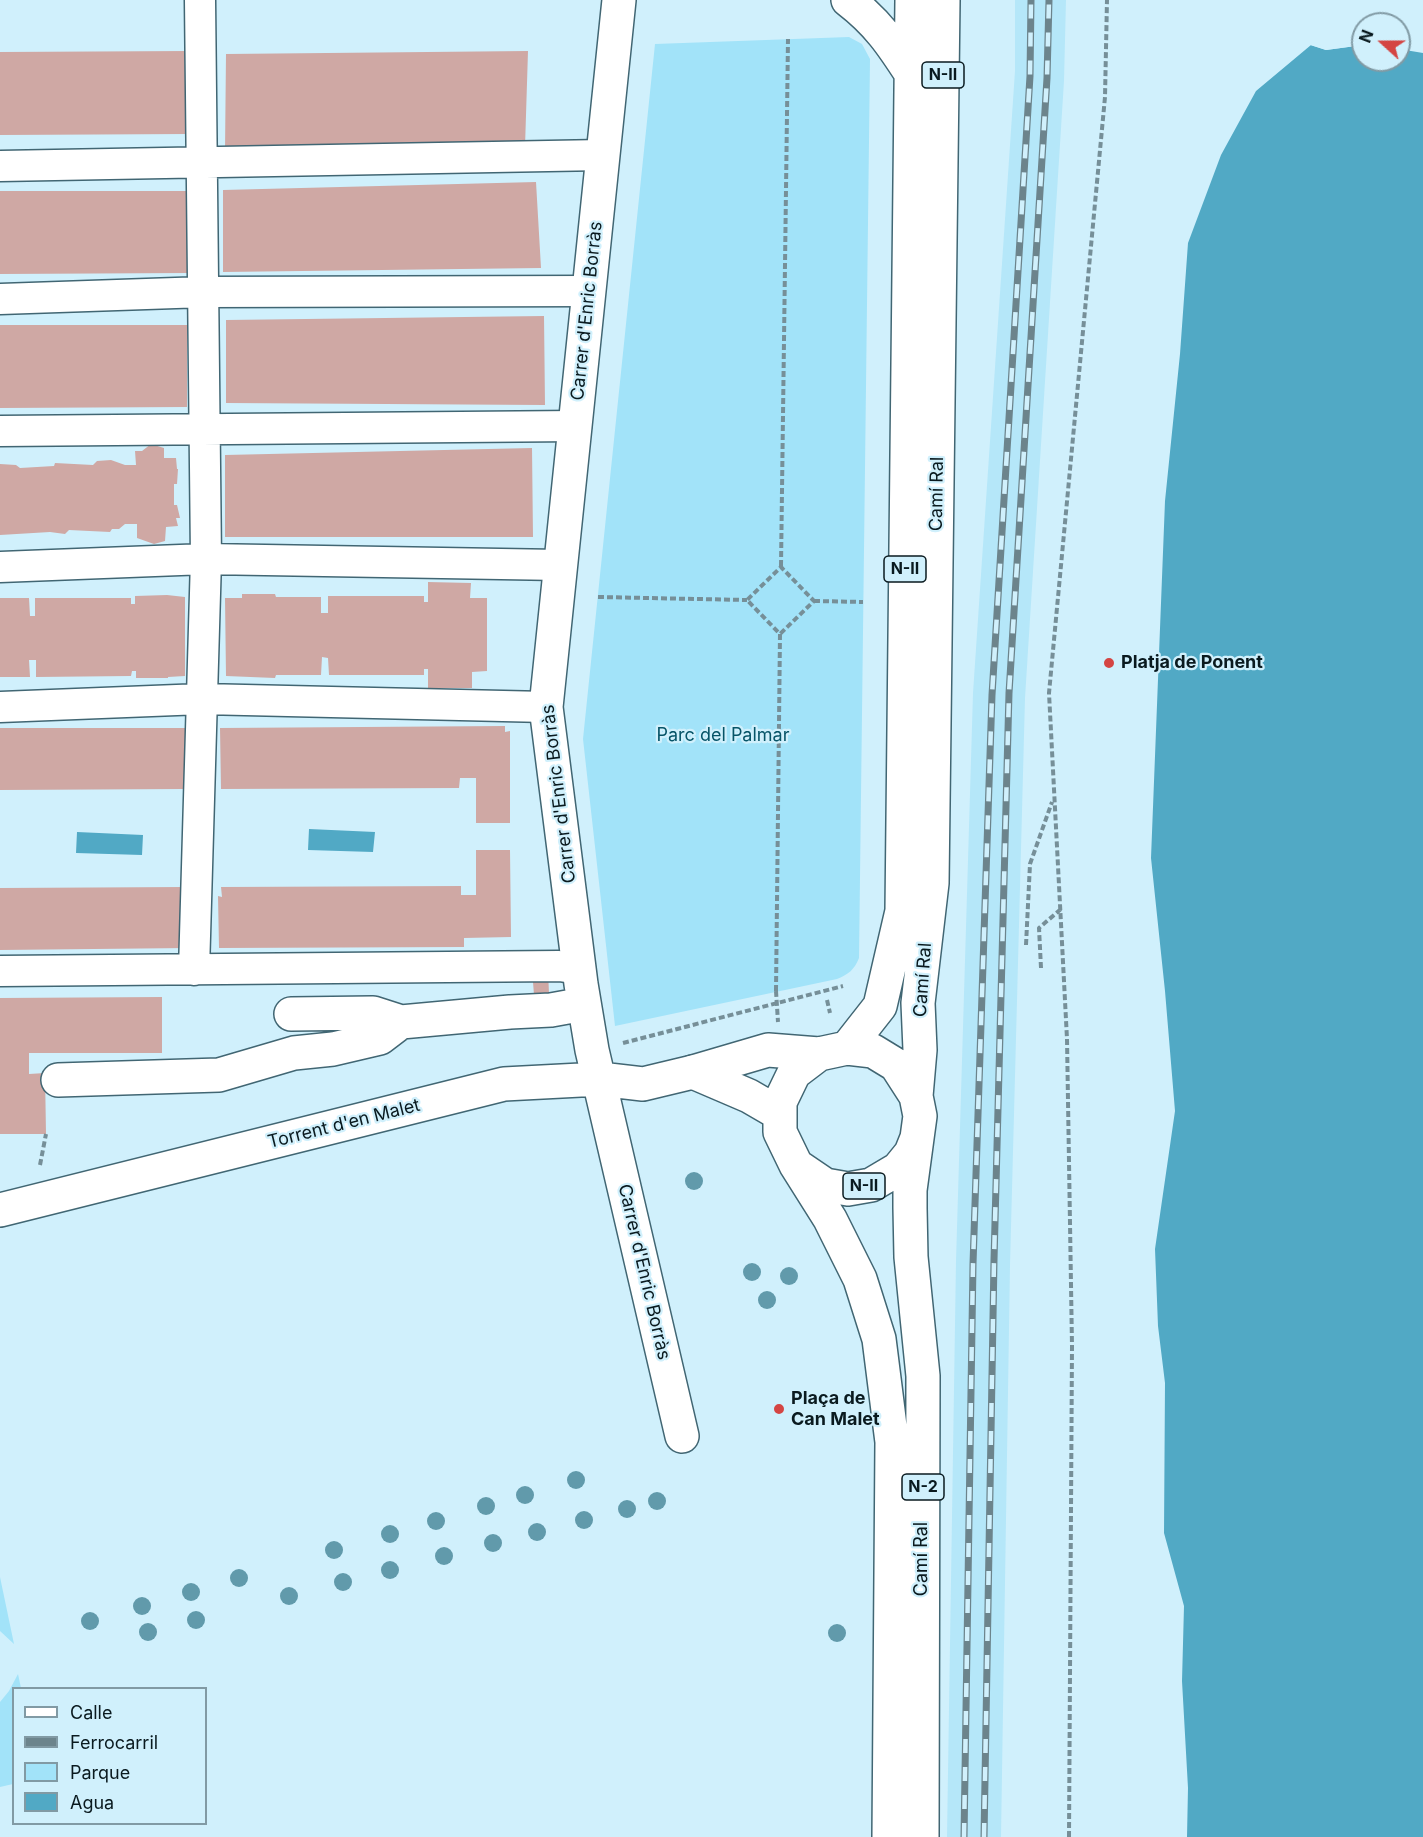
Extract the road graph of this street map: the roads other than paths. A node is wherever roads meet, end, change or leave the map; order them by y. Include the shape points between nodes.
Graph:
1 (200, 0) edge
2 (619, 0) edge
3 (848, 0) edge
4 (912, 0) edge
5 (944, 0) edge
6 (912, 75) junction
7 (603, 155) junction
8 (202, 164) junction
9 (0, 166) edge
10 (588, 291) junction
11 (205, 292) junction
12 (0, 299) edge
13 (576, 426) junction
14 (204, 428) junction
15 (0, 430) edge
16 (206, 559) junction
17 (560, 566) junction
18 (0, 567) edge
19 (202, 699) junction
20 (0, 707) edge
21 (546, 707) junction
22 (580, 969) junction
23 (194, 970) junction
24 (0, 971) edge
25 (584, 1004) junction
26 (291, 1014) dead end
27 (401, 1022) junction
28 (833, 1051) junction
29 (693, 1072) junction
30 (600, 1079) junction
31 (58, 1080) dead end
32 (916, 1096) junction
33 (780, 1114) junction
34 (917, 1138) junction
35 (796, 1165) junction
36 (0, 1210) edge
37 (682, 1436) dead end
38 (889, 1837) edge
39 (922, 1837) edge

1 - 8 street
2 - 7 main road, Carrer d'Enric Borràs
3 - 6 main road via 890,40
4 - 6 main road, N-II
5 - 32 main road, Camí Ral / N-II via 932,884 918,1003 920,1050
6 - 28 main road, Camí Ral / N-II via 902,911 880,1006
7 - 8 street
7 - 10 main road, Carrer d'Enric Borràs
8 - 9 street
8 - 11 street
10 - 11 street
10 - 13 main road, Carrer d'Enric Borràs
11 - 12 street
11 - 14 street
13 - 14 street
13 - 17 main road, Carrer d'Enric Borràs
14 - 15 street
14 - 16 street
16 - 17 street
16 - 18 street
16 - 19 street
17 - 21 main road, Carrer d'Enric Borràs
19 - 20 street
19 - 21 street
19 - 23 street
21 - 22 main road, Carrer d'Enric Borràs
22 - 23 street via 560,966
22 - 25 main road, Carrer d'Enric Borràs
23 - 24 street
25 - 27 main road
25 - 30 main road, Carrer d'Enric Borràs
26 - 27 main road via 373,1013
27 - 31 main road via 380,1038 294,1053 219,1075
28 - 29 main road, Torrent d'en Malet via 768,1050
28 - 32 main road, N-II via 873,1051 896,1065
28 - 33 main road, N-II via 794,1073 780,1102
29 - 30 main road, Torrent d'en Malet via 643,1084
29 - 33 main road
30 - 36 main road, Torrent d'en Malet via 504,1084
30 - 37 main road, Carrer d'Enric Borràs
32 - 34 main road, N-II via 920,1116
33 - 35 main road, N-II via 780,1132
34 - 35 main road, N-II via 898,1169 872,1185 848,1189 825,1185
34 - 39 main road, Camí Ral / N-2 via 910,1208 923,1376
35 - 38 main road, Camí Ral / N-2 via 830,1219 860,1279 879,1339 892,1442

